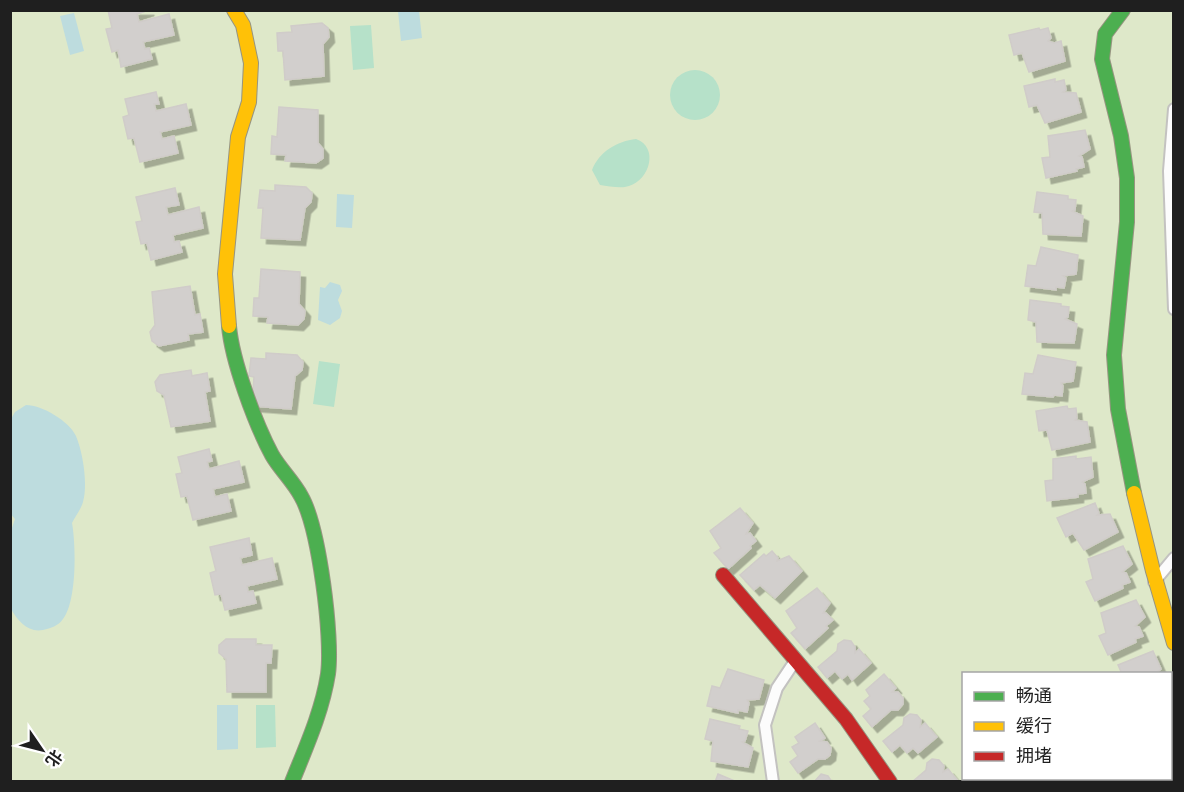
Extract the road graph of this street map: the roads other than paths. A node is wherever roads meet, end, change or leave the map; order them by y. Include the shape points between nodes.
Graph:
1 (234, 10) edge
2 (1123, 10) edge
3 (1173, 109) edge
4 (1173, 309) edge
5 (1173, 558) edge
6 (723, 575) dead end
7 (1154, 582) junction
8 (1173, 644) edge
9 (795, 661) junction
10 (292, 782) edge
11 (772, 782) edge
12 (890, 782) edge

1 - 10 street via 243,24 251,63 249,102 238,137 225,274 230,333 253,414 273,456 302,497 314,533 325,599 328,673 316,723
2 - 7 street via 1108,29 1101,60 1121,134 1127,179 1127,225 1115,327 1115,384 1122,441
3 - 4 street via 1168,171
5 - 7 street
6 - 9 street
7 - 8 street
9 - 11 street via 777,688 765,725
9 - 12 street via 846,719

